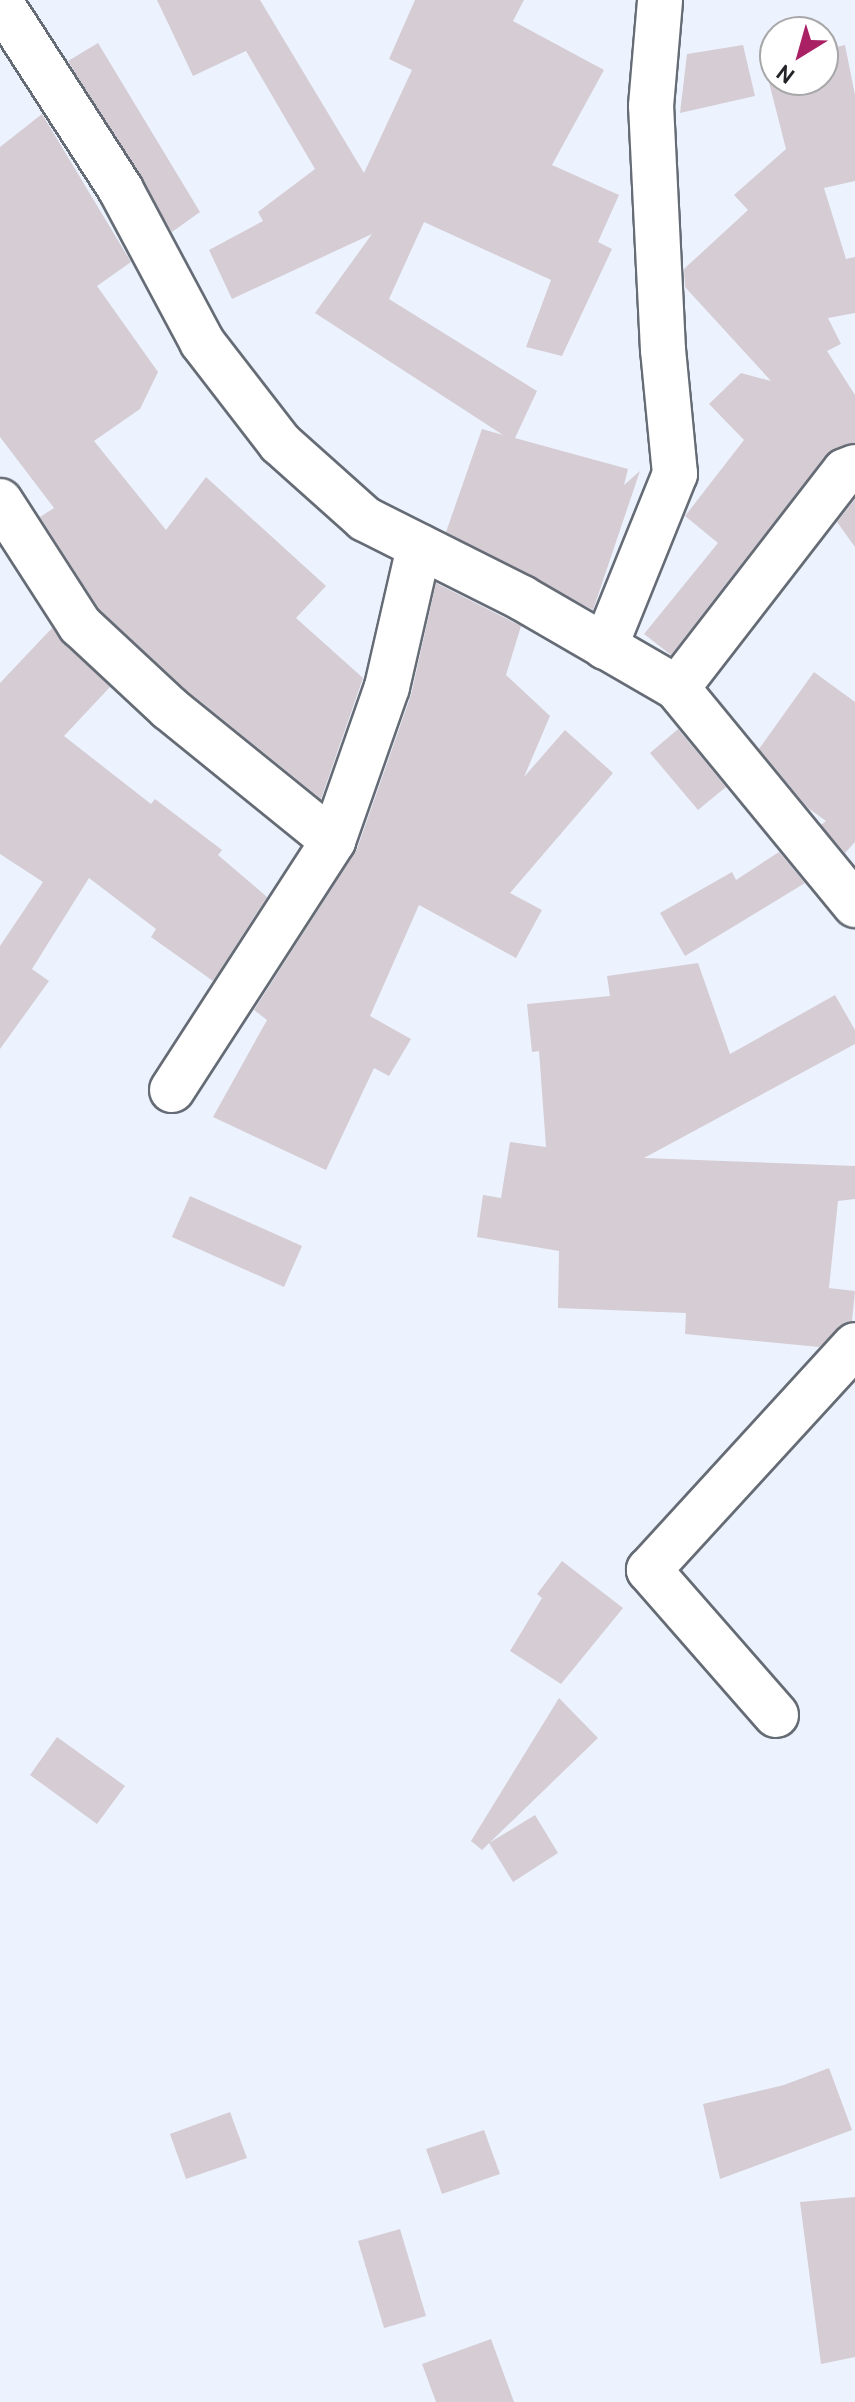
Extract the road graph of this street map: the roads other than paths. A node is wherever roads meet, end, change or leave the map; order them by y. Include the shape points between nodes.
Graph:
1 (660, 0) edge
2 (0, 2) edge
3 (855, 467) edge
4 (0, 501) edge
5 (419, 547) junction
6 (605, 647) junction
7 (677, 688) junction
8 (333, 841) junction
9 (855, 905) edge
10 (172, 1090) dead end
11 (855, 1345) edge
12 (776, 1715) dead end

1 - 6 street via 651,106 675,474
2 - 5 street via 121,190 202,342 280,443 365,519
3 - 7 street via 845,471
4 - 8 street via 22,543 80,625 169,708
5 - 6 street
5 - 8 street via 387,687
6 - 7 street
7 - 9 street
8 - 10 street
11 - 12 street via 649,1570

